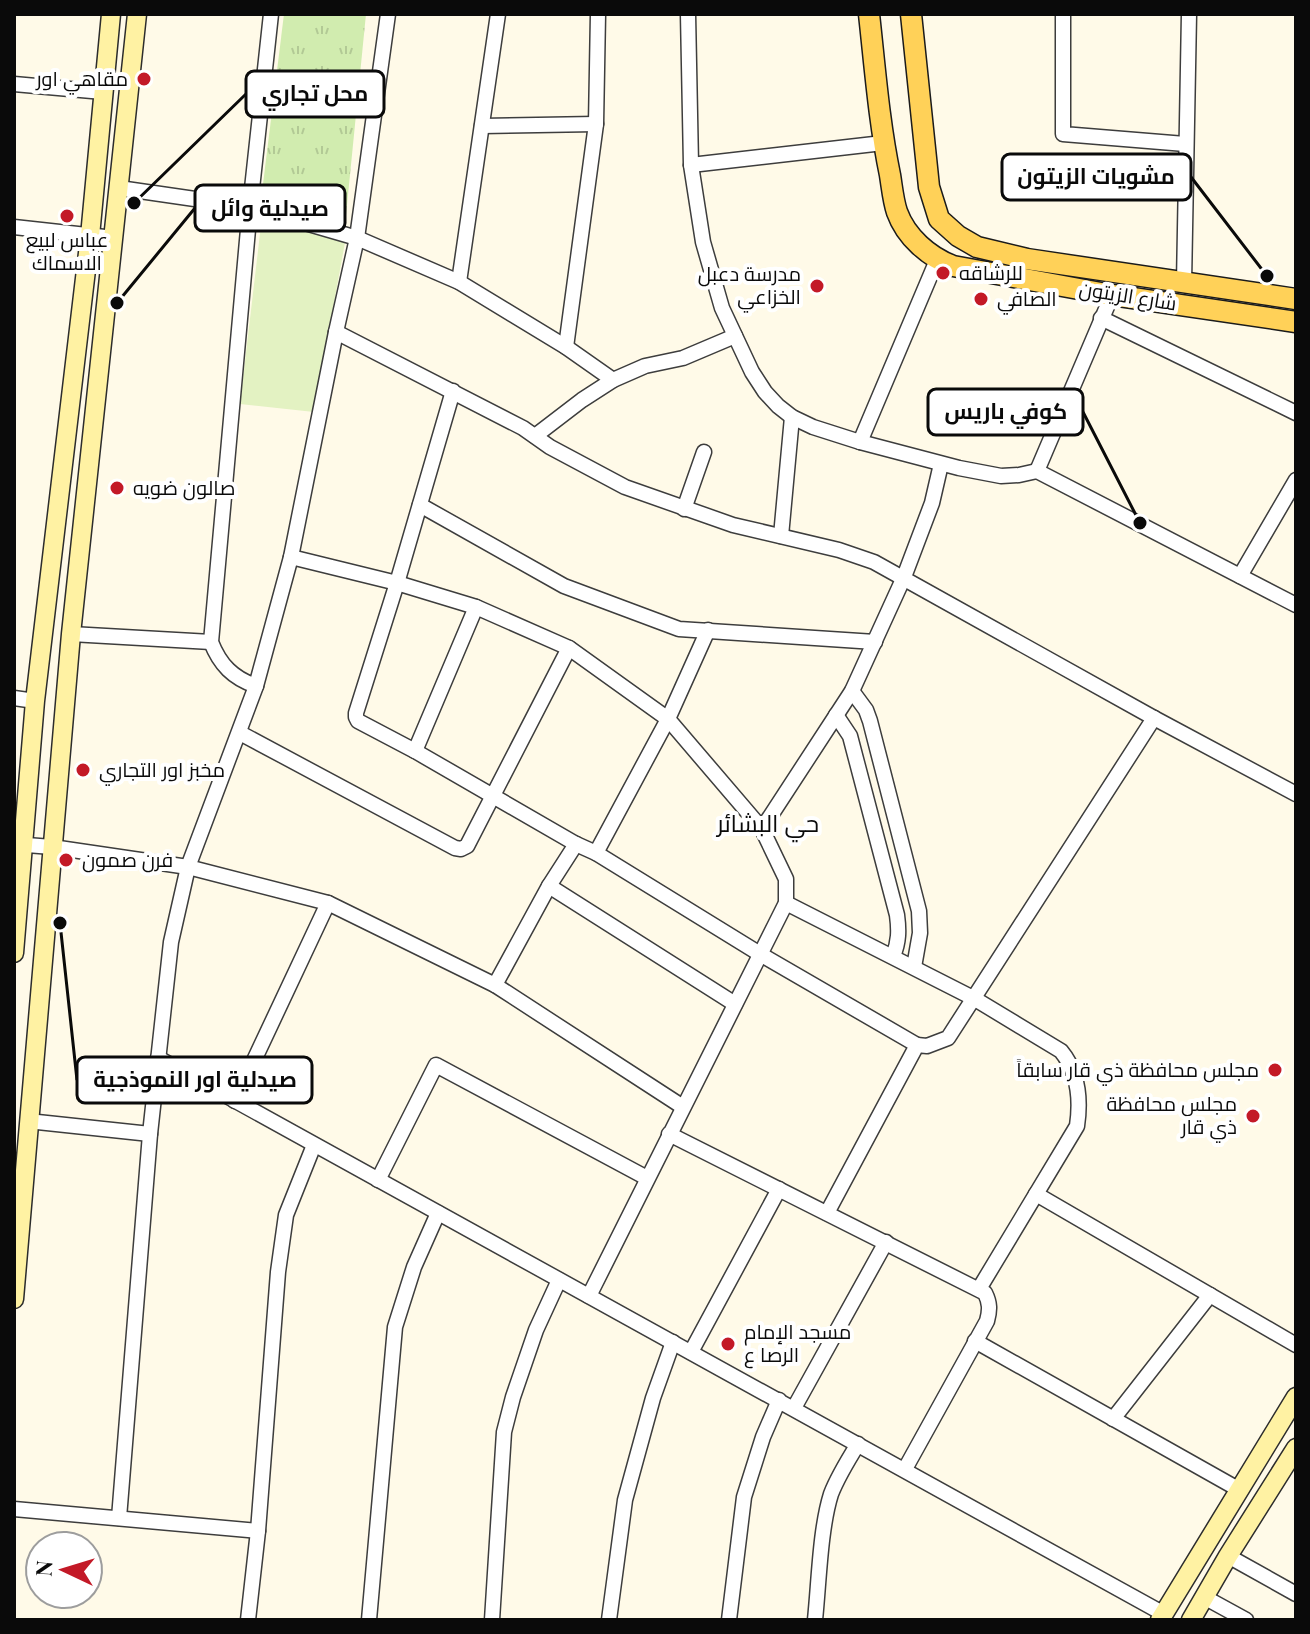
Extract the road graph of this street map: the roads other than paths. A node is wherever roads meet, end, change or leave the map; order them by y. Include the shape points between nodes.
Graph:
1 (111, 14) edge
2 (137, 14) edge
3 (271, 14) edge
4 (388, 14) edge
5 (498, 14) edge
6 (598, 14) edge
7 (688, 14) edge
8 (1063, 14) edge
9 (1189, 14) edge
10 (911, 17) edge
11 (871, 18) edge
12 (14, 84) edge
13 (103, 92) junction
14 (596, 124) junction
15 (482, 126) junction
16 (883, 143) junction
17 (1185, 144) junction
18 (691, 165) junction
19 (119, 188) junction
20 (250, 207) junction
21 (14, 227) edge
22 (90, 236) junction
23 (114, 238) junction
24 (357, 238) junction
25 (937, 260) junction
26 (459, 282) junction
27 (1184, 283) junction
28 (1112, 295) junction
29 (1296, 299) edge
30 (1101, 318) junction
31 (1296, 322) edge
32 (336, 332) junction
33 (735, 336) junction
34 (566, 347) junction
35 (613, 380) junction
36 (453, 391) junction
37 (1296, 413) edge
38 (792, 417) junction
39 (535, 436) junction
40 (860, 442) junction
41 (704, 452) dead end
42 (941, 464) junction
43 (1037, 471) junction
44 (1296, 480) edge
45 (420, 505) junction
46 (684, 509) junction
47 (781, 536) junction
48 (291, 557) junction
49 (1240, 576) junction
50 (904, 577) junction
51 (397, 583) junction
52 (1296, 605) edge
53 (476, 607) junction
54 (708, 630) junction
55 (71, 634) junction
56 (211, 642) junction
57 (875, 642) junction
58 (569, 648) junction
59 (256, 686) junction
60 (852, 691) junction
61 (14, 698) edge
62 (35, 701) junction
63 (836, 715) junction
64 (1154, 718) junction
65 (668, 719) junction
66 (240, 733) junction
67 (415, 751) junction
68 (1296, 794) edge
69 (492, 796) junction
70 (762, 829) junction
71 (18, 844) edge
72 (576, 844) junction
73 (52, 847) junction
74 (596, 853) junction
75 (188, 867) junction
76 (549, 886) junction
77 (328, 903) junction
78 (786, 903) junction
79 (14, 953) edge
80 (760, 954) junction
81 (893, 956) junction
82 (914, 967) junction
83 (495, 985) junction
84 (975, 999) junction
85 (735, 1004) junction
86 (917, 1045) junction
87 (158, 1058) junction
88 (235, 1101) junction
89 (683, 1107) junction
90 (28, 1121) junction
91 (150, 1134) junction
92 (669, 1134) junction
93 (314, 1145) junction
94 (647, 1178) junction
95 (378, 1180) junction
96 (779, 1189) junction
97 (1036, 1194) junction
98 (438, 1213) junction
99 (827, 1213) junction
100 (886, 1242) junction
101 (559, 1280) junction
102 (15, 1287) edge
103 (979, 1289) junction
104 (1210, 1295) junction
105 (589, 1296) junction
106 (975, 1341) junction
107 (673, 1342) junction
108 (1296, 1345) edge
109 (691, 1352) junction
110 (1296, 1397) edge
111 (779, 1400) junction
112 (794, 1408) junction
113 (1113, 1419) junction
114 (1275, 1431) junction
115 (858, 1444) junction
116 (1296, 1446) edge
117 (905, 1469) junction
118 (1238, 1489) junction
119 (14, 1509) edge
120 (119, 1518) junction
121 (258, 1531) junction
122 (1228, 1556) junction
123 (1296, 1594) edge
124 (1204, 1597) junction
125 (1162, 1617) edge
126 (248, 1620) edge
127 (369, 1620) edge
128 (492, 1620) edge
129 (609, 1620) edge
130 (729, 1620) edge
131 (815, 1620) edge
132 (1191, 1620) edge
133 (1246, 1620) edge

1 - 13 street
2 - 19 street
3 - 20 street
4 - 24 street
5 - 15 street
6 - 14 street
7 - 18 street
8 - 17 street via 1063,134
9 - 17 street
10 - 27 main road, شارع الزيتون via 929,187 939,219 977,247
11 - 16 main road
12 - 13 street
13 - 22 street
14 - 15 street
14 - 34 street
15 - 26 street
16 - 18 street
16 - 25 main road via 898,214 912,237
17 - 27 street
18 - 33 street via 703,242
19 - 20 street
19 - 23 street
20 - 24 street
20 - 56 street
21 - 22 street
22 - 23 street
22 - 62 street
23 - 55 street
24 - 26 street
24 - 32 street
25 - 28 main road, شارع الزيتون
25 - 40 street
26 - 34 street
27 - 29 main road, شارع الزيتون
28 - 30 street
28 - 31 main road, شارع الزيتون
30 - 37 street
30 - 43 street
32 - 36 street
32 - 48 street
33 - 35 street
33 - 38 street via 765,392
34 - 35 street
35 - 39 street
36 - 39 street
36 - 45 street
38 - 40 street
38 - 47 street
39 - 46 street via 625,487
40 - 42 street
41 - 46 street
42 - 43 street via 1001,476
42 - 50 street
43 - 49 street
44 - 49 street
45 - 51 street
45 - 54 street via 564,586 679,629
46 - 47 street
47 - 50 street via 839,550
48 - 51 street
48 - 59 street
49 - 52 street
50 - 57 street
50 - 64 street
51 - 53 street
51 - 67 street via 356,717
53 - 58 street
53 - 67 street
54 - 57 street
54 - 65 street
55 - 56 street
55 - 73 street
56 - 59 street via 223,665
57 - 60 street
58 - 65 street
58 - 69 street
59 - 66 street
60 - 63 street
60 - 82 street via 870,721 919,911
61 - 62 street
62 - 71 street
63 - 70 street
63 - 81 street via 850,736 897,915
64 - 68 street
64 - 84 street
65 - 70 street
65 - 74 street
66 - 69 street via 455,848 467,846
66 - 75 street
67 - 69 street
69 - 72 street
70 - 78 street via 786,879
71 - 73 street
71 - 79 street
72 - 74 street
72 - 76 street
73 - 75 street
73 - 90 street
74 - 80 street
75 - 77 street
75 - 87 street via 171,942
76 - 83 street
76 - 85 street
77 - 83 street
77 - 88 street
78 - 80 street
78 - 81 street
80 - 85 street
80 - 86 street
81 - 82 street
82 - 84 street
83 - 89 street
84 - 86 street via 948,1038
84 - 97 street via 1061,1051 1074,1072 1077,1126
85 - 89 street
86 - 99 street
87 - 88 street
87 - 91 street
88 - 93 street
89 - 92 street
90 - 91 street
90 - 102 street
91 - 120 street
92 - 94 street
92 - 96 street
93 - 95 street
93 - 121 street via 286,1215
94 - 95 street via 436,1065
94 - 105 street
95 - 98 street
96 - 99 street
96 - 109 street
97 - 103 street
97 - 104 street
98 - 101 street
98 - 127 street via 395,1327
99 - 100 street
100 - 103 street
100 - 112 street
101 - 105 street
101 - 128 street via 536,1330 504,1432
103 - 106 street via 990,1311
104 - 108 street
104 - 113 street
105 - 107 street
106 - 113 street
106 - 117 street
107 - 109 street
107 - 129 street via 625,1500
109 - 111 street
110 - 114 street
111 - 112 street
111 - 130 street via 744,1497
112 - 115 street
113 - 118 street
114 - 116 street
114 - 118 street
115 - 117 street
115 - 131 street via 831,1496
116 - 122 street
117 - 125 street
118 - 125 street
119 - 120 street
120 - 121 street
121 - 126 street
122 - 123 street
122 - 124 street
124 - 132 street
124 - 133 street

